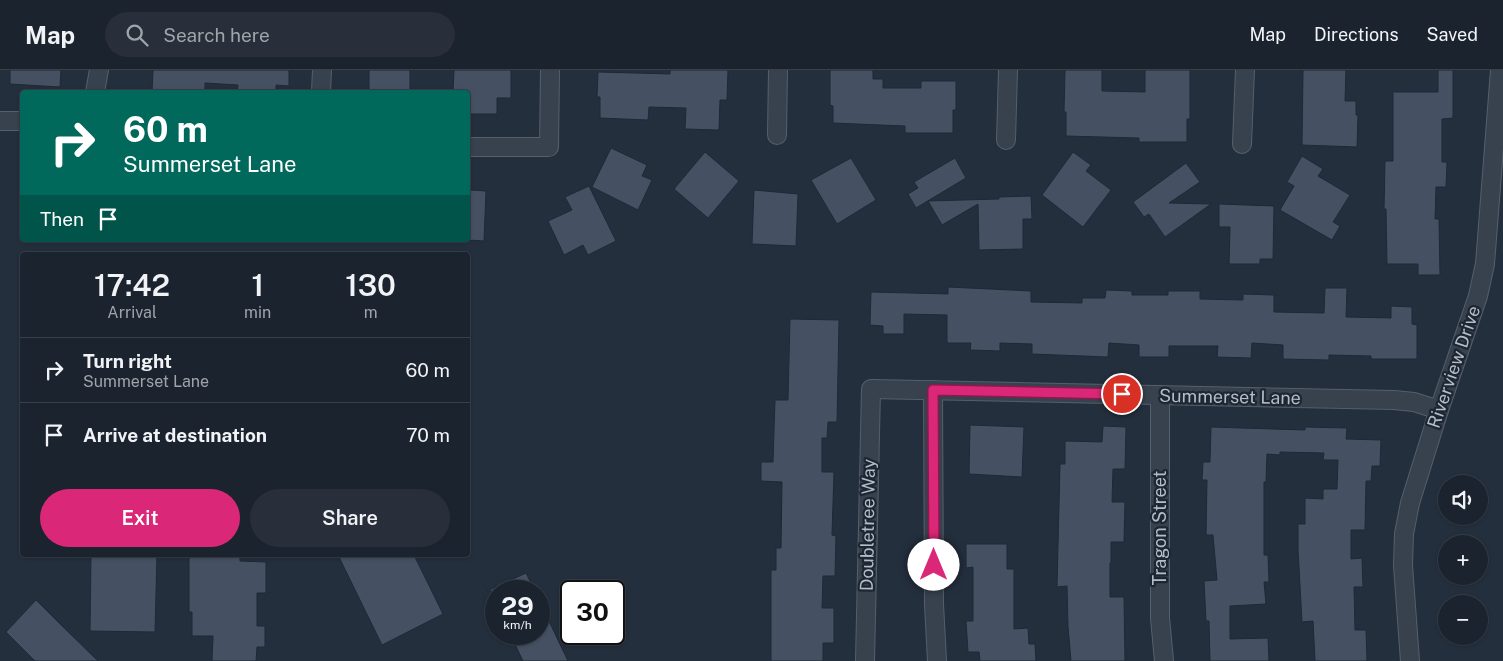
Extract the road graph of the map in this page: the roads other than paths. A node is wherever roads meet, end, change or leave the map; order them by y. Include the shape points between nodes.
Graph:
1 (99, 70) edge
2 (322, 70) edge
3 (550, 70) edge
4 (778, 70) edge
5 (1008, 70) edge
6 (1245, 70) edge
7 (1500, 70) edge
8 (95, 90) edge
9 (321, 90) edge
10 (0, 121) edge
11 (20, 121) edge
12 (777, 135) dead end
13 (1006, 140) dead end
14 (1242, 144) dead end
15 (470, 146) edge
16 (871, 389) joint
17 (933, 390) junction
18 (1160, 395) junction
19 (1439, 410) junction
20 (866, 661) edge
21 (937, 661) edge
22 (1164, 661) edge
23 (1410, 661) edge

1 - 8 street
2 - 9 street
3 - 15 street via 549,147
4 - 12 street
5 - 13 street
6 - 14 street
7 - 19 street, Riverview Drive via 1484,264 1469,327
10 - 11 street
16 - 17 street, Summerset Lane
16 - 20 street, Doubletree Way
17 - 18 street, Summerset Lane
17 - 21 street
18 - 19 street, Summerset Lane via 1394,400
18 - 22 street, Tragon Street via 1160,618
19 - 23 street, Riverview Drive via 1410,503 1404,534

